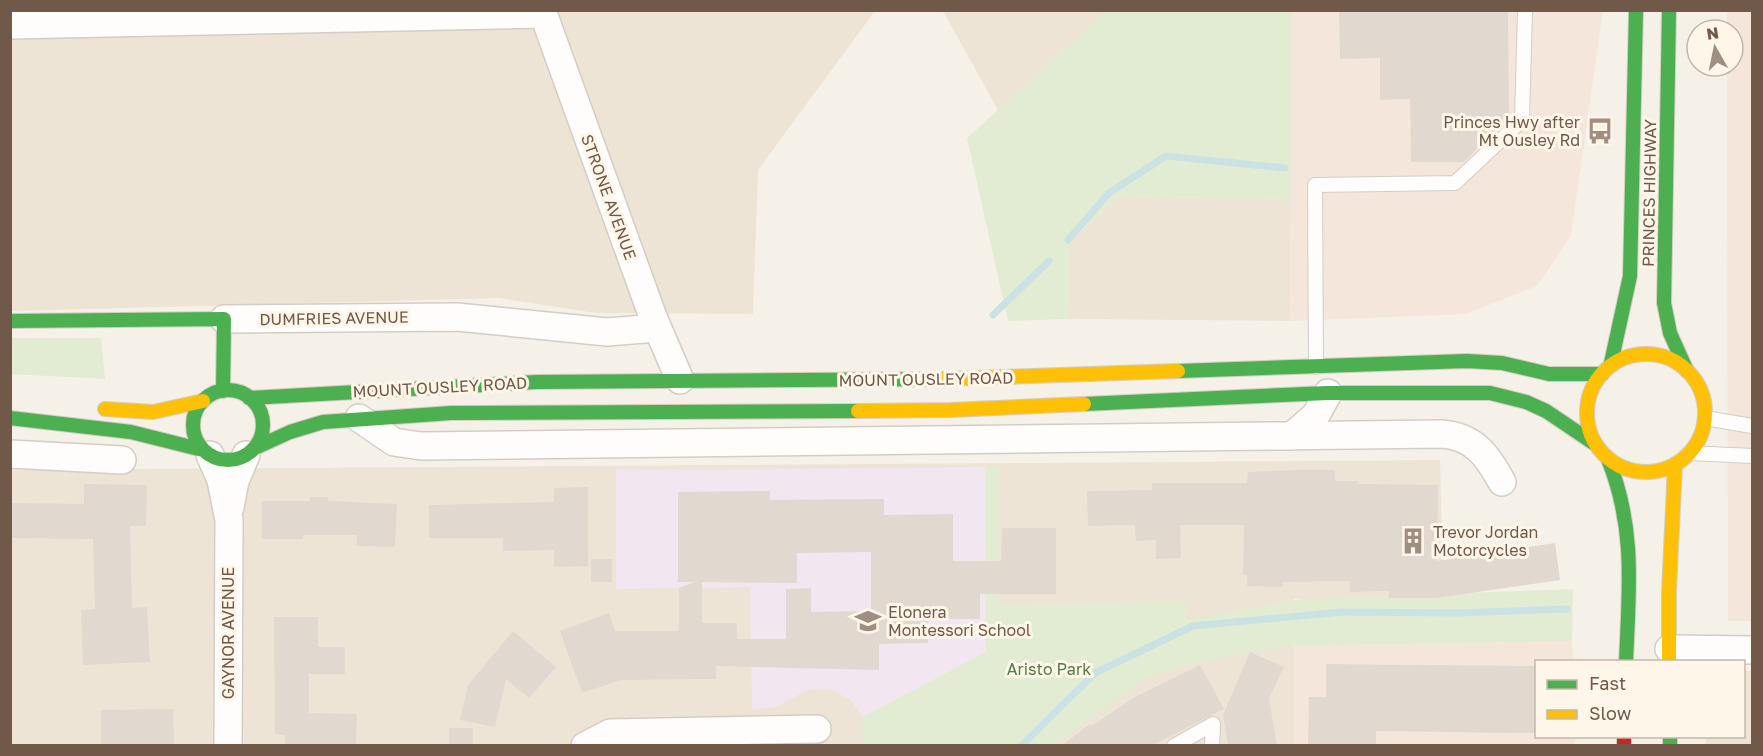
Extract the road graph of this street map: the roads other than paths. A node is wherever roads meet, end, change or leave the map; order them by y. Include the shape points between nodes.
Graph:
1 (1525, 10) edge
2 (1636, 10) edge
3 (542, 12) edge
4 (1671, 14) edge
5 (10, 25) edge
6 (224, 319) junction
7 (10, 321) edge
8 (657, 328) junction
9 (1611, 363) junction
10 (1316, 367) junction
11 (1687, 371) junction
12 (1602, 374) junction
13 (680, 380) junction
14 (223, 391) junction
15 (1328, 393) junction
16 (249, 398) junction
17 (203, 401) junction
18 (91, 407) dead end
19 (10, 418) edge
20 (359, 418) junction
21 (1704, 418) junction
22 (1752, 426) edge
23 (1292, 436) junction
24 (1595, 444) junction
25 (250, 452) junction
26 (207, 453) junction
27 (1689, 453) junction
28 (10, 454) edge
29 (1752, 456) edge
30 (1608, 459) junction
31 (122, 460) dead end
32 (1675, 464) junction
33 (1502, 482) dead end
34 (229, 520) junction
35 (1752, 650) edge
36 (1669, 656) edge
37 (1626, 660) edge
38 (817, 729) dead end
39 (228, 746) edge
40 (585, 746) edge
41 (1174, 746) edge
42 (1212, 746) edge

1 - 10 lane via 1522,120 1455,183 1315,185
2 - 9 main road, PRINCES HIGHWAY via 1630,276
3 - 5 street
3 - 8 street, STRONE AVENUE
4 - 11 main road, PRINCES HIGHWAY via 1665,303 1670,333
6 - 7 main road, DUMFRIES AVENUE
6 - 8 street, DUMFRIES AVENUE via 457,317 607,332
6 - 14 main road
8 - 13 street, STRONE AVENUE
9 - 11 main road via 1653,354 1672,360
9 - 12 main road
10 - 12 main road, MOUNT OUSLEY ROAD via 1485,361 1550,374
10 - 13 main road, MOUNT OUSLEY ROAD via 901,380
11 - 21 main road via 1704,401
12 - 24 main road via 1591,389 1587,407
13 - 16 main road, MOUNT OUSLEY ROAD via 449,385
14 - 16 main road
14 - 17 main road
15 - 20 main road, MOUNT OUSLEY ROAD via 951,410 451,413
15 - 23 street via 1316,415
15 - 24 main road, MOUNT OUSLEY ROAD via 1453,391 1508,396 1546,411
16 - 25 main road via 263,422 259,442
17 - 18 main road via 153,412
17 - 26 main road via 193,422 194,433
19 - 26 main road via 131,432
20 - 23 street, MOUNT OUSLEY ROAD via 394,442 421,446
20 - 25 main road, MOUNT OUSLEY ROAD via 307,426
21 - 22 lane
21 - 27 main road via 1700,437
23 - 33 street, MOUNT OUSLEY ROAD via 1455,435 1478,446
24 - 30 main road
25 - 26 main road via 229,460
25 - 34 street, GAYNOR AVENUE via 235,481
26 - 34 street, GAYNOR AVENUE via 221,480
27 - 29 lane
27 - 32 main road
28 - 31 street
30 - 32 main road via 1641,472 1659,471
30 - 37 main road via 1618,480 1631,535
32 - 36 main road
34 - 39 street, GAYNOR AVENUE
35 - 36 street
38 - 40 street via 610,733
41 - 42 lane via 1213,724

